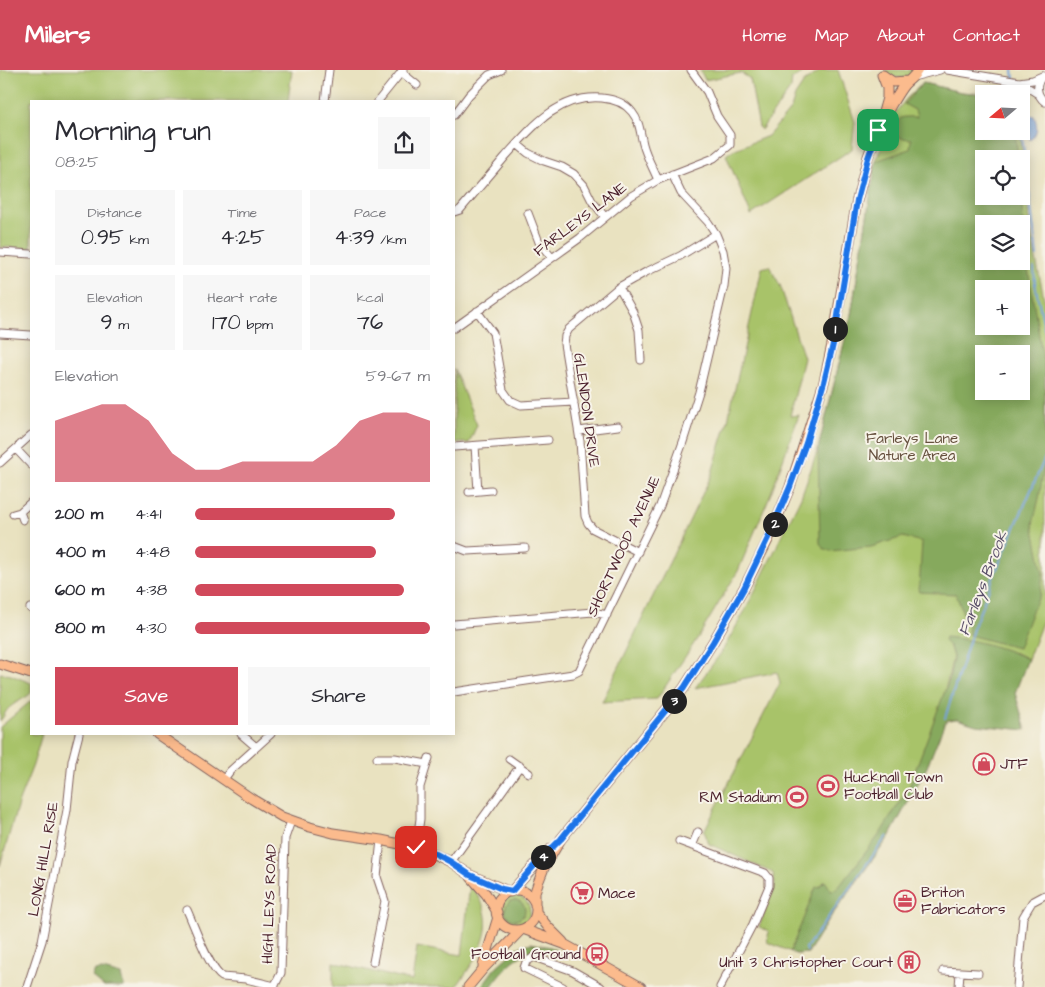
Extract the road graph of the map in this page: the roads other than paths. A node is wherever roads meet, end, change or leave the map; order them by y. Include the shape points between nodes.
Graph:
1 (329, 70) edge
2 (501, 70) edge
3 (691, 70) edge
4 (940, 70) edge
5 (947, 70) edge
6 (402, 71) edge
7 (881, 72) edge
8 (1043, 75) edge
9 (913, 76) edge
10 (1019, 82) junction
11 (417, 85) dead end
12 (1038, 94) junction
13 (325, 100) edge
14 (379, 100) edge
15 (1045, 102) edge
16 (455, 113) edge
17 (878, 130) junction
18 (517, 144) junction
19 (672, 174) junction
20 (658, 180) junction
21 (455, 212) edge
22 (528, 213) dead end
23 (605, 217) junction
24 (716, 234) junction
25 (0, 252) edge
26 (30, 254) edge
27 (552, 258) junction
28 (619, 288) junction
29 (477, 311) junction
30 (455, 327) edge
31 (0, 333) edge
32 (30, 335) edge
33 (641, 360) dead end
34 (574, 402) junction
35 (618, 426) dead end
36 (579, 431) junction
37 (30, 436) edge
38 (548, 440) dead end
39 (475, 446) junction
40 (455, 447) edge
41 (16, 449) junction
42 (0, 463) edge
43 (30, 464) edge
44 (490, 490) dead end
45 (478, 491) junction
46 (469, 492) dead end
47 (30, 503) edge
48 (23, 520) dead end
49 (455, 546) edge
50 (526, 548) dead end
51 (638, 552) junction
52 (607, 615) junction
53 (455, 624) edge
54 (0, 664) edge
55 (30, 674) edge
56 (455, 692) edge
57 (79, 735) edge
58 (158, 735) edge
59 (242, 735) edge
60 (270, 735) edge
61 (256, 747) junction
62 (377, 758) dead end
63 (509, 759) dead end
64 (520, 766) junction
65 (529, 773) dead end
66 (224, 779) junction
67 (291, 821) junction
68 (698, 832) dead end
69 (561, 839) junction
70 (381, 840) junction
71 (679, 841) dead end
72 (692, 846) junction
73 (416, 847) junction
74 (451, 862) junction
75 (470, 875) junction
76 (511, 891) junction
77 (1045, 895) edge
78 (536, 908) junction
79 (187, 910) dead end
80 (497, 914) junction
81 (370, 929) dead end
82 (522, 929) junction
83 (379, 931) junction
84 (564, 944) junction
85 (373, 962) dead end
86 (482, 969) junction
87 (943, 971) dead end
88 (960, 972) junction
89 (978, 973) dead end
90 (637, 986) edge
91 (26, 987) edge
92 (275, 987) edge
93 (468, 987) edge
94 (562, 987) edge
95 (600, 987) edge
96 (720, 987) edge
97 (959, 987) edge
98 (1017, 987) edge

1 - 13 street
2 - 16 street via 489,75
3 - 19 street, FARLEYS LANE via 730,135 730,145 714,158
4 - 9 street
5 - 10 street
6 - 11 street
6 - 14 street
7 - 9 main road via 894,82
7 - 17 main road via 887,98
8 - 10 street
8 - 12 street via 1037,85
9 - 17 main road via 897,94
10 - 12 street
12 - 15 street
17 - 69 main road via 857,200 824,382 806,443 768,538 744,588 684,688
18 - 20 street via 546,115 562,105 590,97 610,98 632,111
18 - 21 street via 460,210
18 - 23 street via 528,154 574,174
19 - 20 street, FARLEYS LANE
19 - 24 street, SHORTWOOD AVENUE via 681,193
20 - 23 street, FARLEYS LANE
22 - 27 street via 540,242
23 - 27 street, FARLEYS LANE
24 - 28 street, GLENDON DRIVE
24 - 51 street, SHORTWOOD AVENUE via 726,268 699,392 660,506
25 - 26 street
27 - 29 street, FARLEYS LANE
28 - 33 street via 639,330
28 - 34 street, GLENDON DRIVE via 569,329 565,336
29 - 30 street, FARLEYS LANE
29 - 34 street via 493,333 503,390 510,400 521,405
31 - 32 street
34 - 36 street, GLENDON DRIVE
35 - 36 street
36 - 51 street, GLENDON DRIVE via 588,523
37 - 41 street
38 - 39 street
39 - 40 street
39 - 45 street
41 - 42 street
41 - 43 street
44 - 45 street
45 - 46 street
47 - 48 street via 16,513
49 - 50 street via 467,551
51 - 52 street, SHORTWOOD AVENUE
52 - 53 street via 593,612
52 - 56 street, SHORTWOOD AVENUE via 577,672
54 - 55 main road
57 - 91 street, LONG HILL RISE via 42,941
58 - 66 main road
59 - 61 street
60 - 61 street
61 - 66 street
62 - 73 street via 428,761 420,787
63 - 64 street
64 - 65 street
64 - 74 street
66 - 67 main road
67 - 70 main road via 333,833
67 - 92 street, HIGH LEYS ROAD via 285,838 281,973
68 - 72 street
69 - 76 main road
69 - 78 main road via 538,883
70 - 73 main road
70 - 83 street via 377,877 385,901
71 - 72 street
72 - 96 street via 764,873 768,878 769,886 753,924
73 - 74 main road
74 - 75 main road
75 - 76 main road
75 - 80 main road
76 - 78 main road via 525,892
76 - 80 main road via 500,899
77 - 98 street via 1032,902 1023,917
78 - 82 main road via 532,923
78 - 84 main road
79 - 92 street via 219,975
80 - 82 main road via 506,928
80 - 86 main road
81 - 83 street
82 - 84 main road
82 - 86 main road
83 - 85 street
84 - 90 main road
86 - 93 main road
87 - 88 street
88 - 89 street
88 - 97 street
94 - 95 street via 524,968 526,962 534,957 573,971

